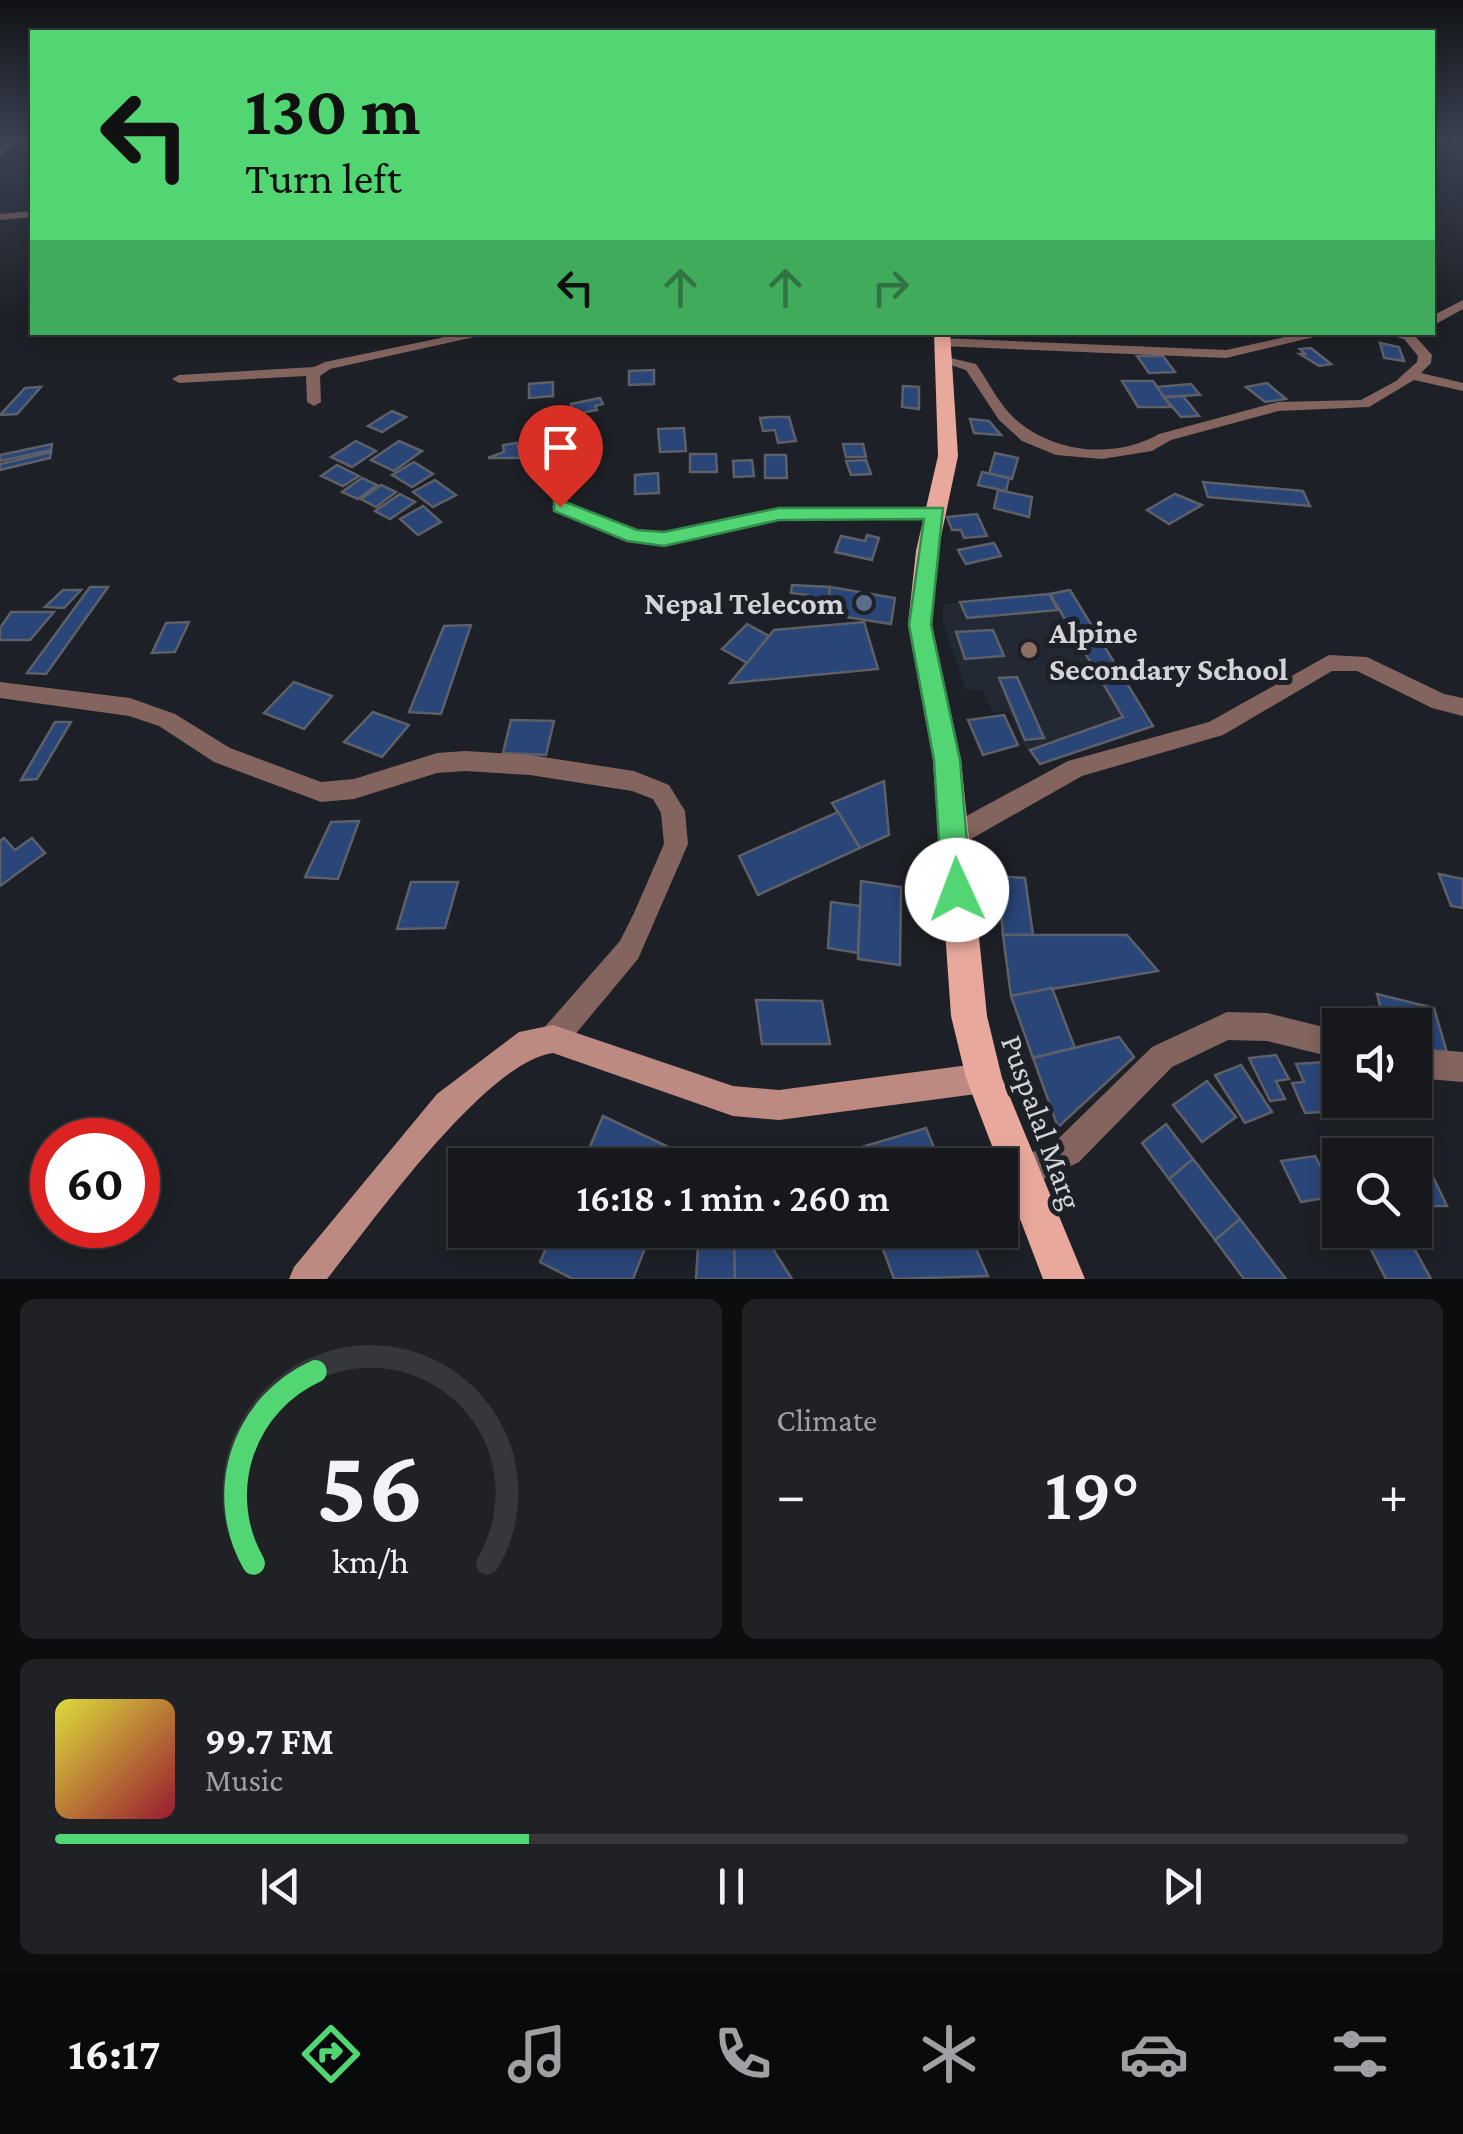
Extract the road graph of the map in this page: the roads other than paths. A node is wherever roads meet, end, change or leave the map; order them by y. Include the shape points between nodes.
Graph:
1 (30, 214) edge
2 (0, 217) edge
3 (1463, 304) edge
4 (1435, 320) edge
5 (476, 335) edge
6 (1315, 335) edge
7 (1413, 335) edge
8 (942, 345) edge
9 (316, 371) junction
10 (1412, 376) junction
11 (180, 379) dead end
12 (1463, 387) edge
13 (314, 402) dead end
14 (560, 507) dead end
15 (936, 513) junction
16 (0, 690) edge
17 (1463, 708) edge
18 (955, 835) junction
19 (553, 1039) junction
20 (1322, 1041) edge
21 (1432, 1064) edge
22 (1463, 1067) edge
23 (984, 1078) junction
24 (1020, 1175) junction
25 (306, 1279) edge
26 (1064, 1279) edge

1 - 2 street
3 - 4 street
5 - 9 street
6 - 8 street via 1226,354
7 - 10 street via 1425,355
8 - 10 street via 971,366 1004,418 1028,438 1056,450 1102,454 1146,448 1278,406 1364,404
8 - 15 main road, Puspalal Marg via 948,456
9 - 11 street
9 - 13 street
10 - 12 street
14 - 15 street via 634,536 664,539 779,514
15 - 18 main road, Puspalal Marg via 920,625
16 - 19 street via 130,707 167,720 222,756 322,792 466,761 634,781 661,792 673,811 676,844 644,922
17 - 18 street via 1360,663 1330,663 1214,730 1076,768
18 - 23 main road, Puspalal Marg via 969,1016
19 - 23 street via 733,1101 779,1105
19 - 25 street via 529,1042 448,1105
20 - 24 street via 1267,1027 1214,1031 1162,1056 1068,1152
21 - 22 street
23 - 24 main road, Puspalal Marg
24 - 26 main road, Puspalal Marg

